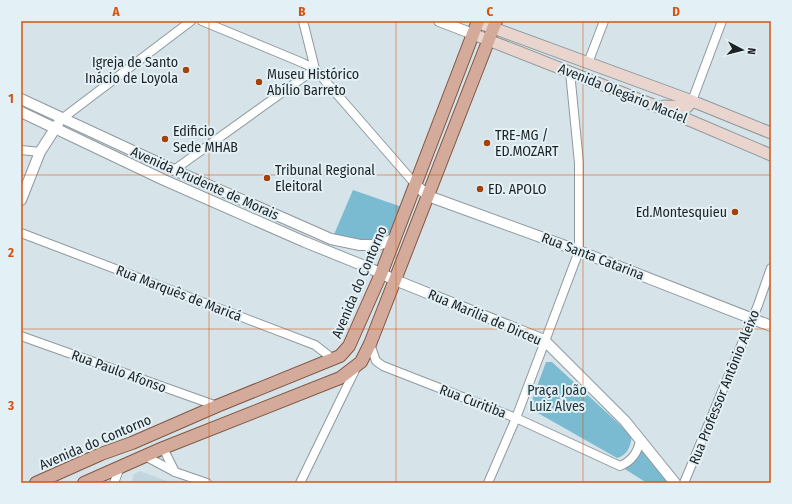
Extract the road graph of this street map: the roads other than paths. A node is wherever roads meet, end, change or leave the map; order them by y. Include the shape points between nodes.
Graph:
1 (191, 21) edge
2 (202, 21) edge
3 (303, 21) edge
4 (439, 21) edge
5 (477, 21) edge
6 (604, 21) edge
7 (722, 21) edge
8 (495, 24) edge
9 (473, 34) junction
10 (489, 40) junction
11 (588, 63) junction
12 (315, 69) junction
13 (570, 72) junction
14 (21, 99) edge
15 (692, 101) junction
16 (656, 106) junction
17 (21, 112) edge
18 (63, 118) junction
19 (54, 128) junction
20 (771, 133) edge
21 (21, 150) edge
22 (40, 152) junction
23 (771, 155) edge
24 (174, 170) junction
25 (416, 185) junction
26 (428, 196) junction
27 (21, 200) edge
28 (21, 233) edge
29 (394, 239) junction
30 (579, 251) junction
31 (771, 268) edge
32 (381, 274) junction
33 (395, 280) junction
34 (752, 318) junction
35 (771, 326) edge
36 (21, 336) edge
37 (544, 340) junction
38 (370, 344) junction
39 (333, 359) junction
40 (357, 366) junction
41 (217, 406) junction
42 (516, 418) junction
43 (640, 440) junction
44 (163, 448) junction
45 (145, 456) junction
46 (120, 467) junction
47 (175, 472) junction
48 (36, 483) edge
49 (84, 483) edge
50 (114, 483) edge
51 (207, 483) edge
52 (300, 483) edge
53 (488, 483) edge
54 (675, 483) edge
55 (684, 483) edge

1 - 18 street
2 - 12 street
3 - 12 street
4 - 9 street
5 - 8 main road, Avenida Olegário Maciel
5 - 9 main road, Avenida do Contorno
6 - 11 street
7 - 15 street
8 - 10 main road
8 - 11 main road, Avenida Olegário Maciel
9 - 10 main road, Avenida Olegário Maciel
9 - 25 main road, Avenida do Contorno
10 - 13 main road, Avenida Olegário Maciel
10 - 26 main road
11 - 15 main road, Avenida Olegário Maciel
12 - 24 street
12 - 25 street
13 - 16 main road, Avenida Olegário Maciel
13 - 30 street via 579,163
14 - 18 street, Avenida Prudente de Morais
15 - 16 main road via 685,107
15 - 20 main road, Avenida Olegário Maciel
16 - 23 main road, Avenida Olegário Maciel
17 - 19 street, Avenida Prudente de Morais
18 - 19 street
18 - 24 street, Avenida Prudente de Morais
19 - 22 street
19 - 32 street, Avenida Prudente de Morais via 164,180
21 - 22 street
22 - 27 street
24 - 29 street, Avenida Prudente de Morais via 331,239 360,245 378,245
25 - 26 street, Rua Santa Catarina
25 - 29 main road, Avenida do Contorno
26 - 30 street, Rua Santa Catarina
26 - 33 main road
28 - 39 street, Rua Marquês de Maricá via 315,346
29 - 32 main road, Avenida do Contorno
30 - 34 street, Rua Santa Catarina
30 - 37 street
31 - 34 street, Rua Professor Antônio Aleixo
32 - 33 street, Rua Marília de Dirceu
32 - 39 main road, Avenida do Contorno via 349,346 340,356
33 - 37 street, Rua Marília de Dirceu
33 - 38 main road
34 - 35 street, Rua Santa Catarina
34 - 55 street, Rua Professor Antônio Aleixo
36 - 41 street, Rua Paulo Afonso
37 - 42 street
37 - 43 street, Rua Marília de Dirceu via 625,421
38 - 40 main road
38 - 42 street, Rua Curitiba via 376,361 383,366
39 - 41 main road, Avenida do Contorno
40 - 44 main road via 340,378
40 - 52 street
41 - 48 main road, Avenida do Contorno
42 - 43 street, Rua Curitiba via 620,466 629,462
42 - 53 street
43 - 54 street, Rua Marília de Dirceu
44 - 45 main road
44 - 47 street
45 - 46 main road
45 - 47 street
46 - 49 main road
46 - 50 street
47 - 51 street

